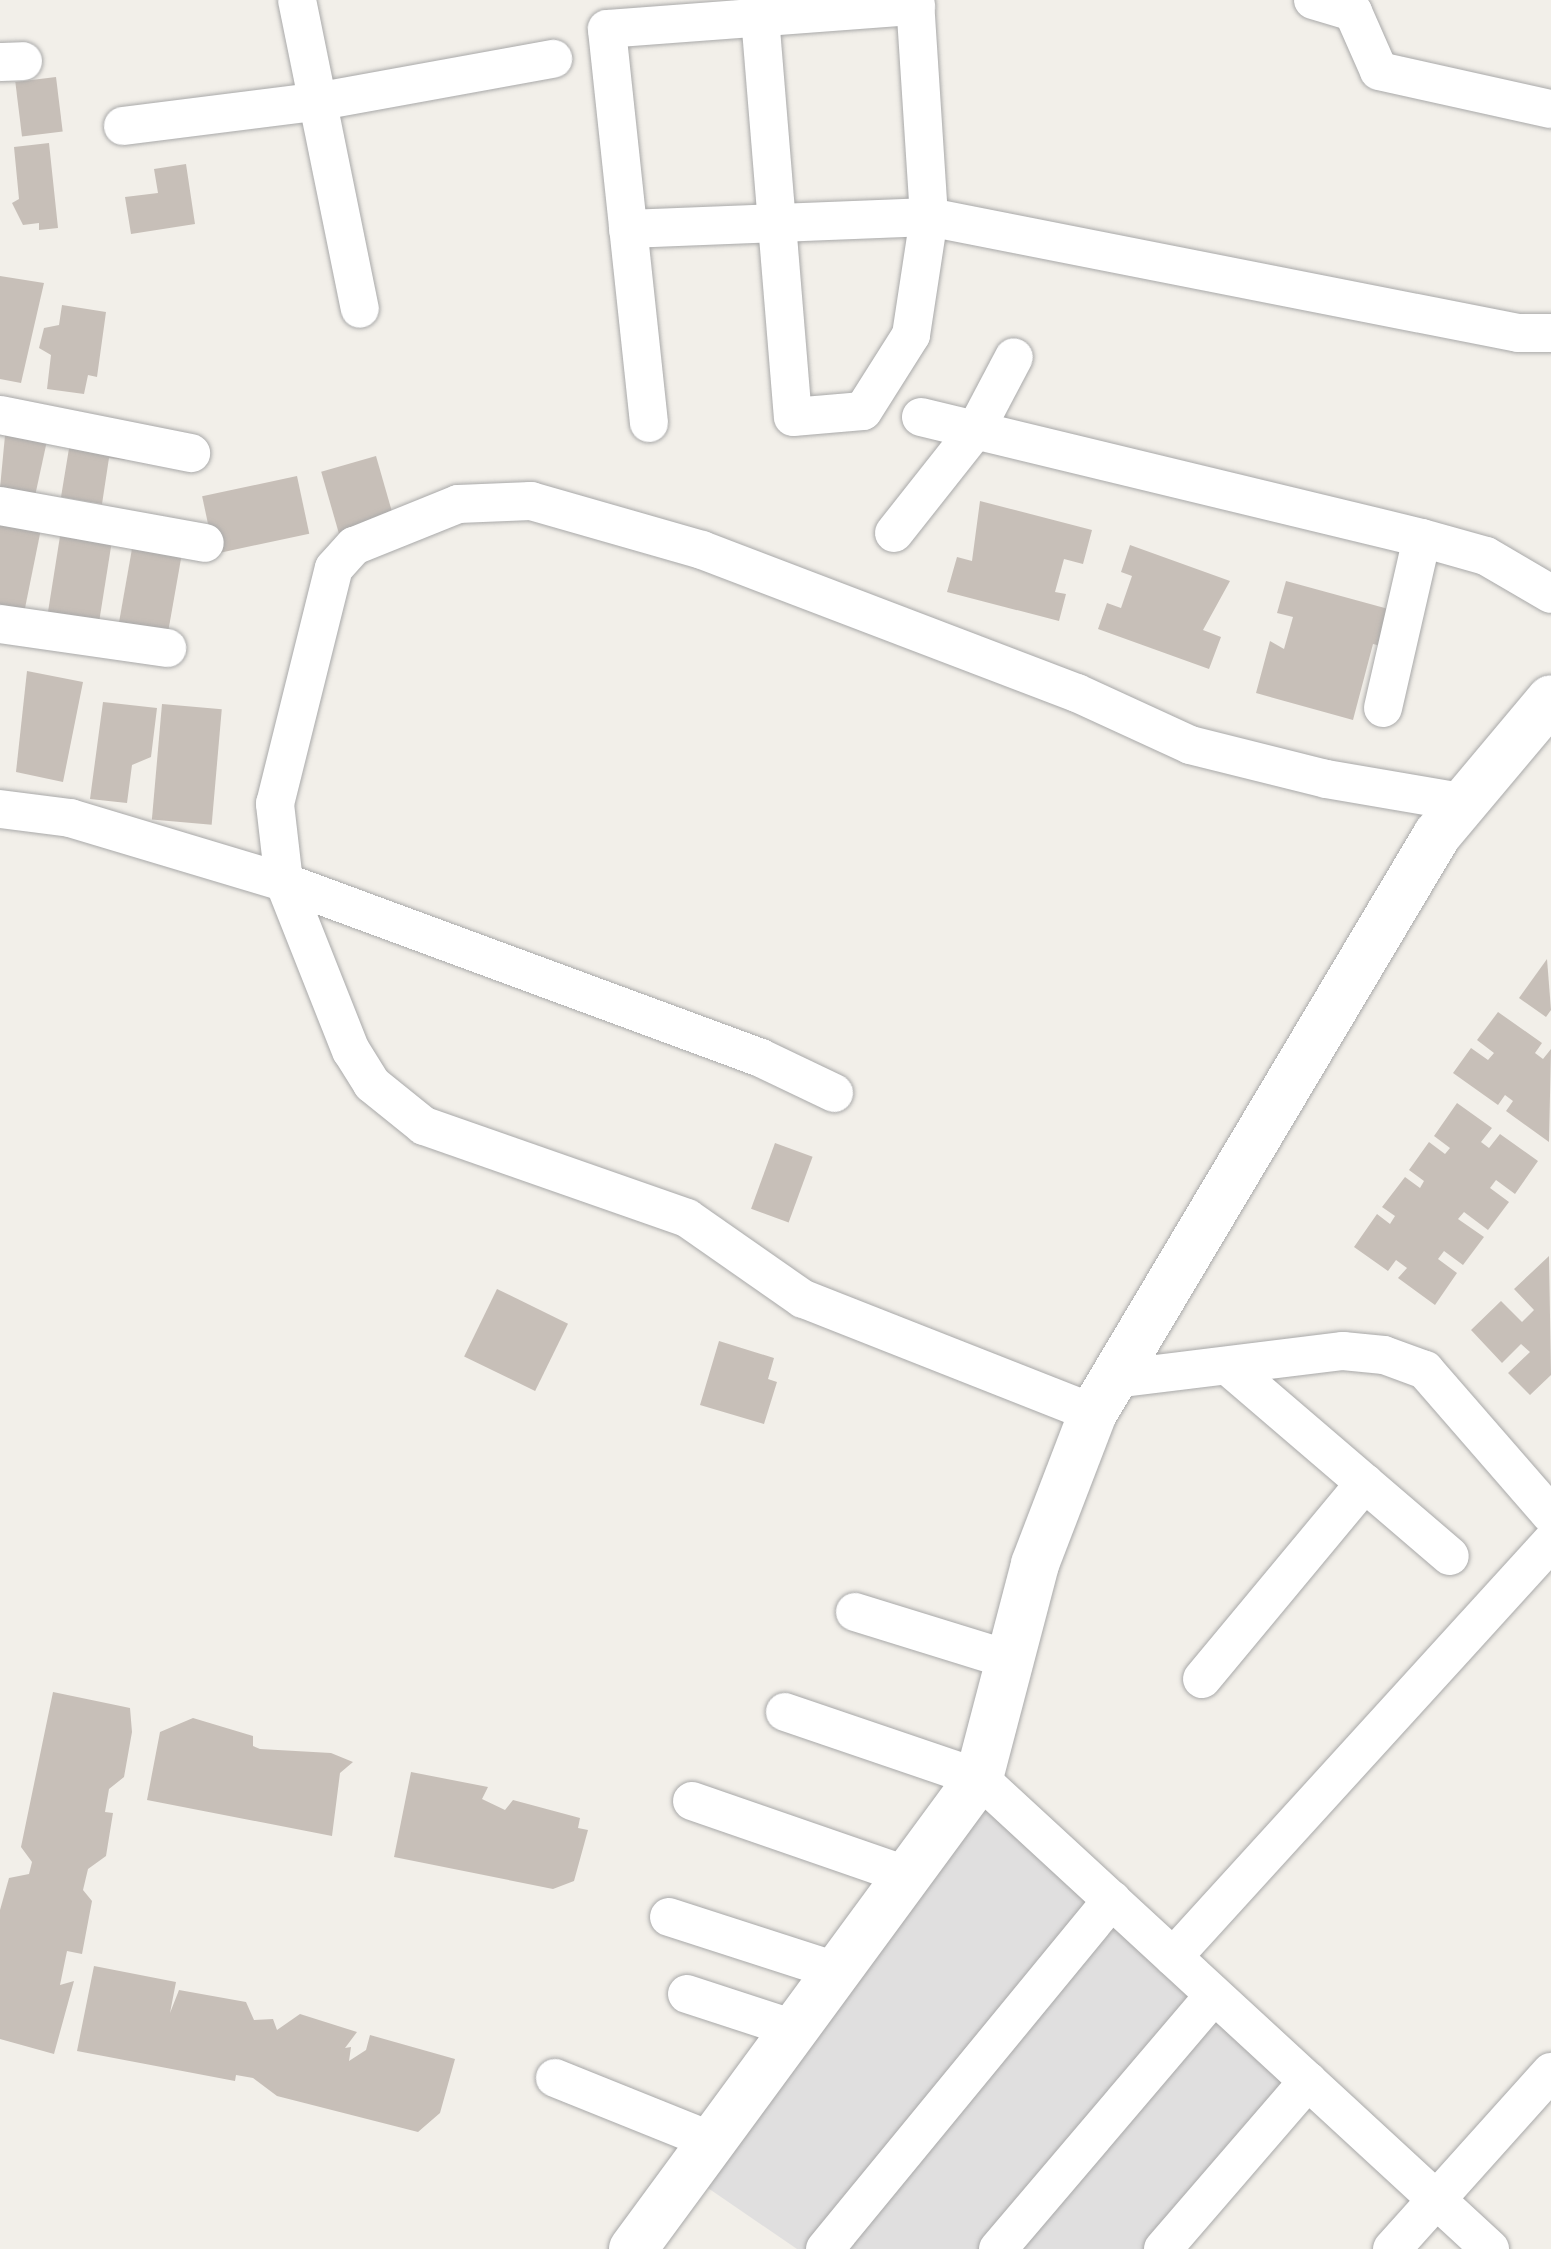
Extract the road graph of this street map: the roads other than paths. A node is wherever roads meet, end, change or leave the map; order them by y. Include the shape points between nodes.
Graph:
1 (297, 0) edge
2 (1332, 2) edge
3 (916, 3) edge
4 (760, 18) junction
5 (553, 60) dead end
6 (321, 101) junction
7 (1551, 109) edge
8 (123, 126) dead end
9 (929, 217) junction
10 (778, 226) junction
11 (628, 229) junction
12 (360, 309) dead end
13 (1551, 333) edge
14 (1014, 357) dead end
15 (0, 415) edge
16 (921, 417) dead end
17 (649, 423) dead end
18 (976, 429) junction
19 (191, 453) dead end
20 (0, 506) edge
21 (894, 533) dead end
22 (1422, 538) junction
23 (205, 542) dead end
24 (1551, 594) edge
25 (0, 624) edge
26 (166, 648) dead end
27 (1551, 699) edge
28 (1383, 708) dead end
29 (1460, 802) junction
30 (0, 810) edge
31 (284, 882) junction
32 (834, 1093) dead end
33 (1228, 1366) junction
34 (1104, 1396) junction
35 (1365, 1482) junction
36 (1551, 1515) edge
37 (1551, 1542) edge
38 (1450, 1556) dead end
39 (855, 1612) dead end
40 (1010, 1660) junction
41 (1202, 1679) dead end
42 (785, 1712) dead end
43 (980, 1778) junction
44 (692, 1802) dead end
45 (908, 1876) junction
46 (1112, 1900) junction
47 (669, 1917) dead end
48 (1173, 1957) junction
49 (839, 1972) junction
50 (687, 1994) dead end
51 (1214, 1995) junction
52 (797, 2030) junction
53 (1551, 2072) edge
54 (555, 2078) dead end
55 (1308, 2081) junction
56 (714, 2142) junction
57 (1435, 2199) junction
58 (633, 2249) edge
59 (825, 2249) edge
60 (998, 2249) edge
61 (1163, 2249) edge
62 (1392, 2249) edge
63 (1490, 2249) edge

1 - 6 street
2 - 7 street via 1353,12 1379,70
3 - 4 street
3 - 9 street
4 - 10 street
4 - 11 street via 607,29
5 - 6 street
6 - 8 street
6 - 12 street
9 - 10 street
9 - 10 street via 911,335 863,411 793,417
9 - 13 street via 1503,330
10 - 11 street
11 - 17 street
14 - 18 street
15 - 19 street
16 - 18 street
18 - 21 street
18 - 22 street
20 - 23 street
22 - 24 street via 1486,556
22 - 28 street
25 - 26 street
27 - 29 street
29 - 31 street via 1326,779 1190,744 1077,692 702,550 531,501 473,503 354,546 334,568 275,804
29 - 34 street
30 - 31 street via 70,818
31 - 32 street via 761,1058
31 - 34 street via 351,1051 400,1110 424,1126 687,1218 803,1299
33 - 34 street
33 - 35 street
33 - 36 street via 1343,1351 1384,1355 1425,1370
34 - 40 street via 1035,1564
35 - 38 street
35 - 41 street
37 - 48 street
39 - 40 street
40 - 43 street
42 - 43 street
43 - 45 street
43 - 46 street
44 - 45 street
45 - 49 street
46 - 48 street
46 - 59 street
47 - 49 street
48 - 51 street
49 - 52 street
50 - 52 street
51 - 55 street
51 - 60 street
52 - 56 street
53 - 57 street
54 - 56 street
55 - 57 street
55 - 61 street
56 - 58 street
57 - 62 street
57 - 63 street

